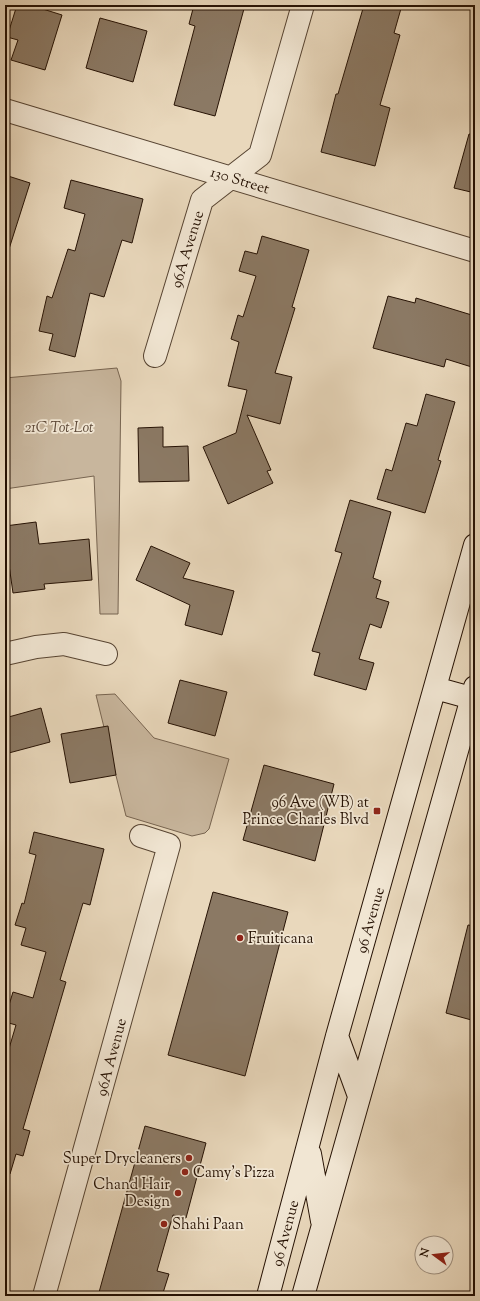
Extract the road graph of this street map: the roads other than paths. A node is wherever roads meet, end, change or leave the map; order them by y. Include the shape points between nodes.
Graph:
1 (302, 5) edge
2 (5, 110) edge
3 (230, 177) junction
4 (475, 250) edge
5 (155, 356) dead end
6 (475, 546) edge
7 (5, 654) edge
8 (106, 654) dead end
9 (435, 688) junction
10 (474, 695) edge
11 (142, 836) dead end
12 (338, 1036) junction
13 (359, 1096) junction
14 (308, 1148) junction
15 (323, 1226) junction
16 (44, 1296) edge
17 (268, 1296) edge
18 (303, 1296) edge

1 - 3 main road, 96A Avenue via 260,155
2 - 3 main road, 130 Street
3 - 4 main road, 130 Street
3 - 5 main road, 96A Avenue via 202,200
6 - 9 main road, 96 Avenue
7 - 8 main road via 64,644
9 - 10 main road
9 - 12 main road, 96 Avenue
10 - 13 main road
11 - 16 main road, 96A Avenue via 169,845
12 - 13 main road
12 - 14 main road, 96 Avenue
13 - 15 main road
14 - 15 main road
14 - 17 main road, 96 Avenue
15 - 18 main road

